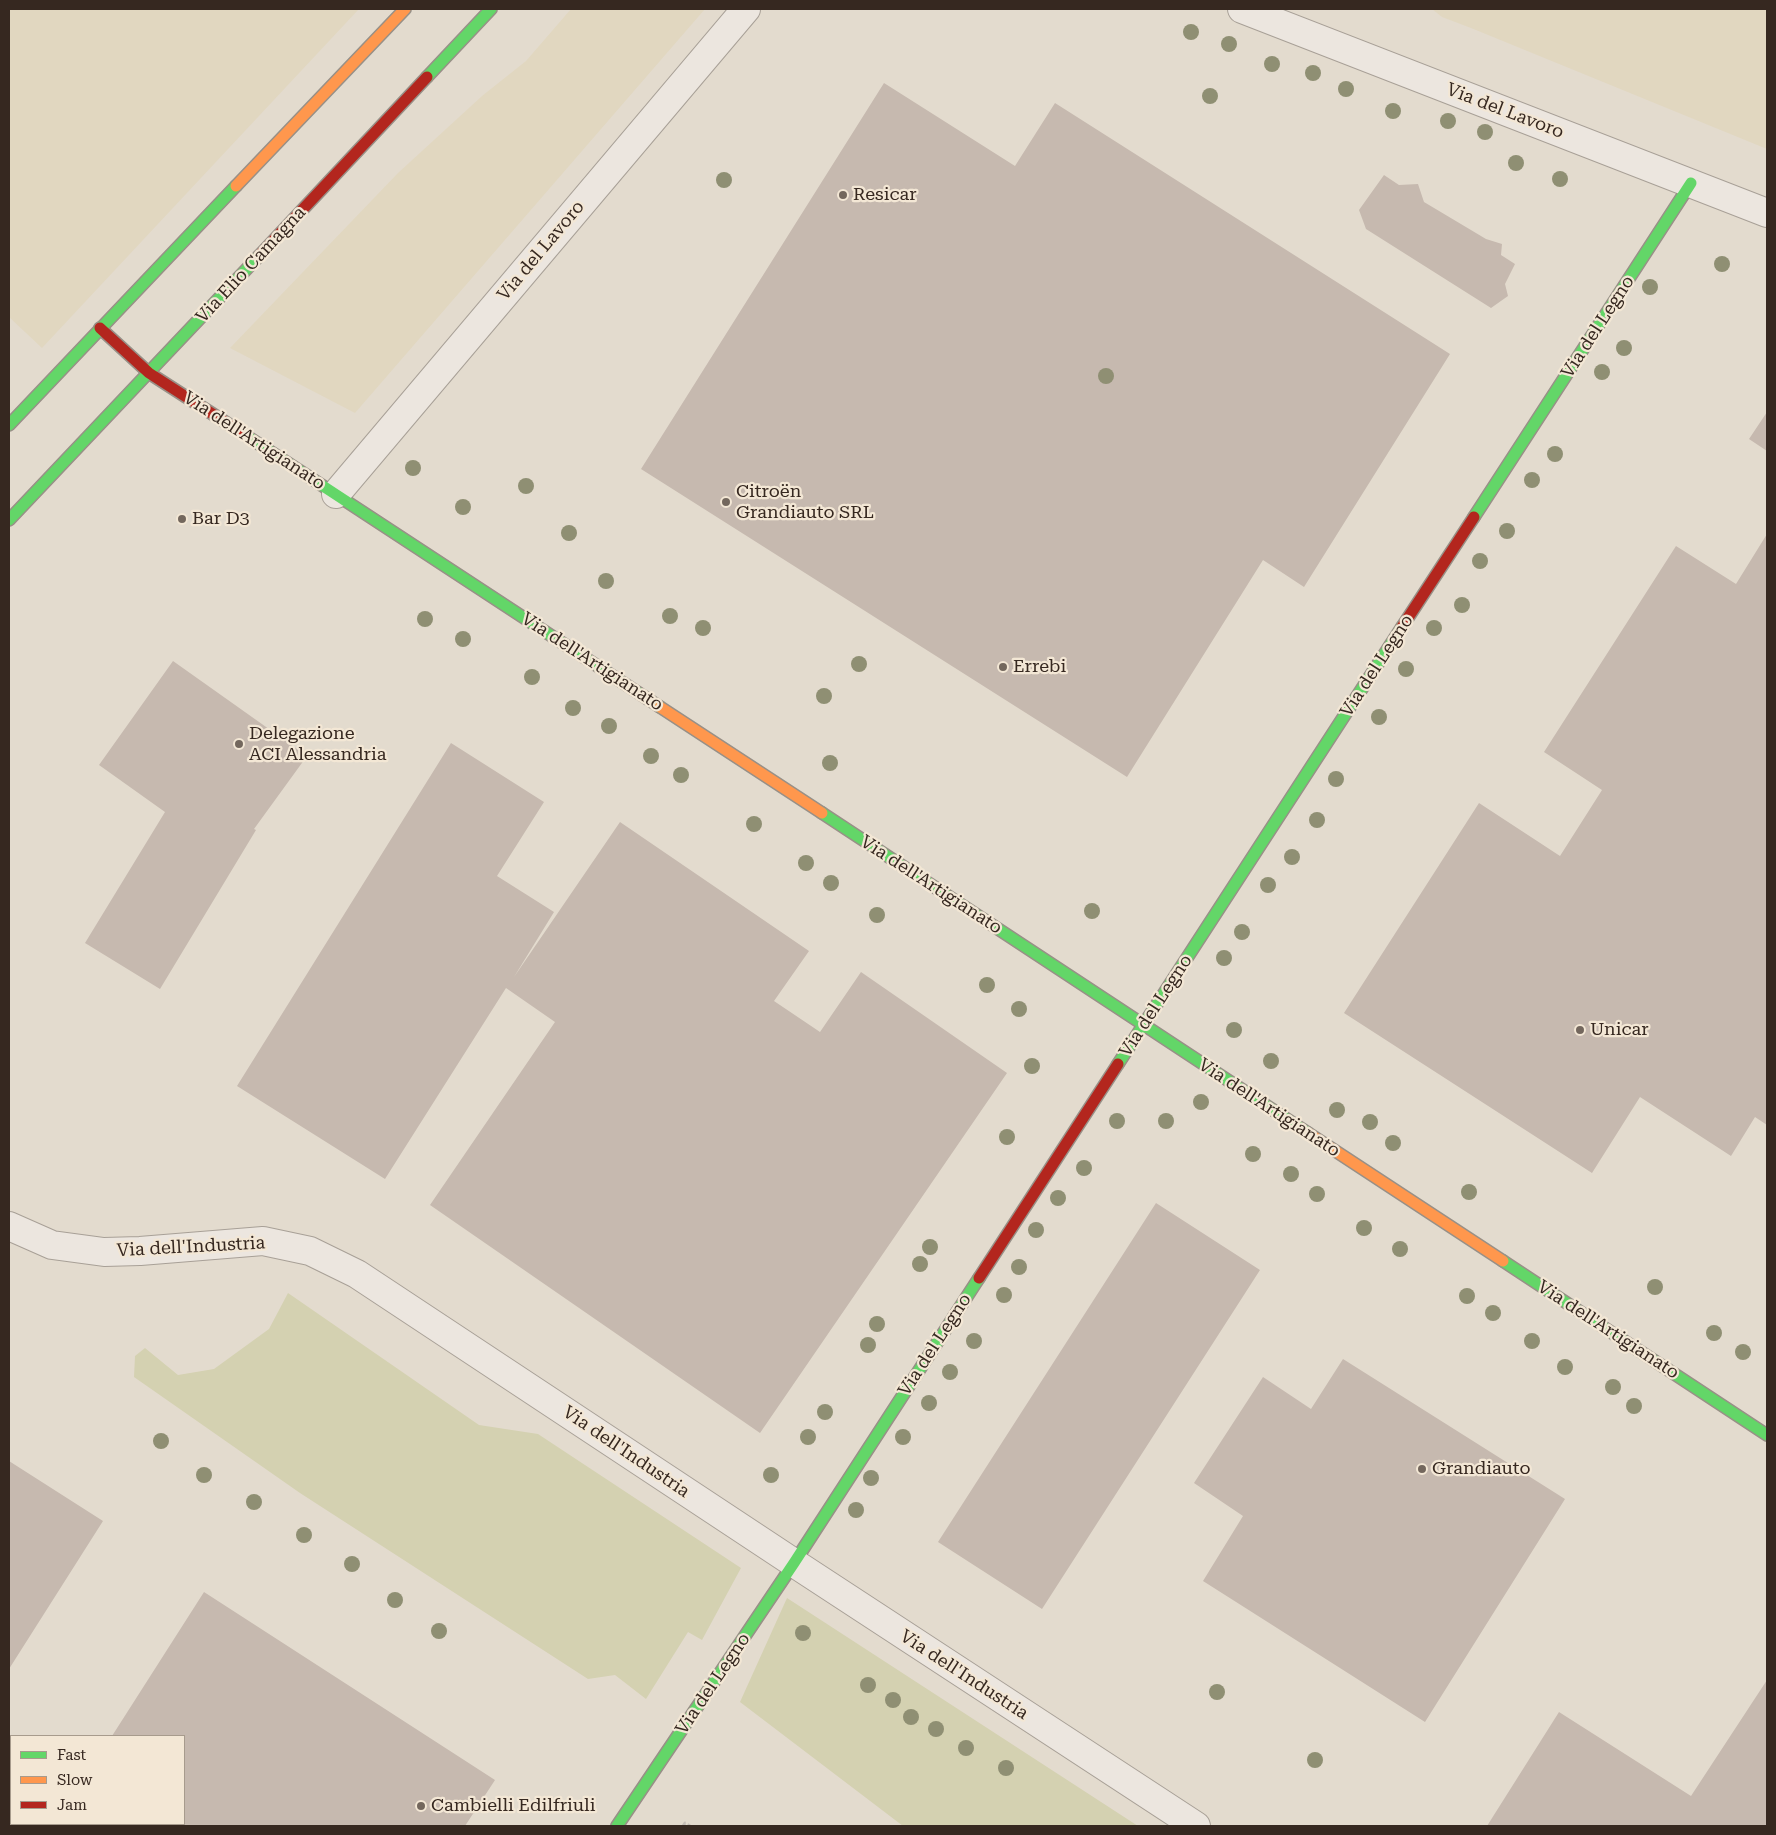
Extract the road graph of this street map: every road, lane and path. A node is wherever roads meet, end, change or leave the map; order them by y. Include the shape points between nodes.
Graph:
1 (405, 9) edge
2 (491, 9) edge
3 (746, 9) edge
4 (1242, 9) edge
5 (1691, 184) junction
6 (1767, 213) edge
7 (100, 328) junction
8 (149, 373) junction
9 (9, 425) edge
10 (336, 494) junction
11 (9, 520) edge
12 (1143, 1025) junction
13 (9, 1226) edge
14 (1767, 1435) edge
15 (794, 1563) junction
16 (617, 1826) edge
17 (683, 1826) edge
18 (690, 1826) edge
19 (1196, 1826) edge

1 - 7 street
2 - 8 street, Via Elio Camagna
3 - 10 street, Via del Lavoro
4 - 5 street, Via del Lavoro
5 - 6 street, Via del Lavoro
5 - 12 street, Via del Legno
7 - 8 street, Via dell'Artigianato
7 - 9 street
8 - 10 street, Via dell'Artigianato
8 - 11 street, Via Elio Camagna
10 - 12 street, Via dell'Artigianato
12 - 14 street, Via dell'Artigianato
12 - 15 street, Via del Legno
13 - 15 street, Via dell'Industria via 52,1244 104,1252 263,1241 310,1251 357,1274
15 - 16 street, Via del Legno
15 - 19 street, Via dell'Industria
17 - 18 path via 685,1823

